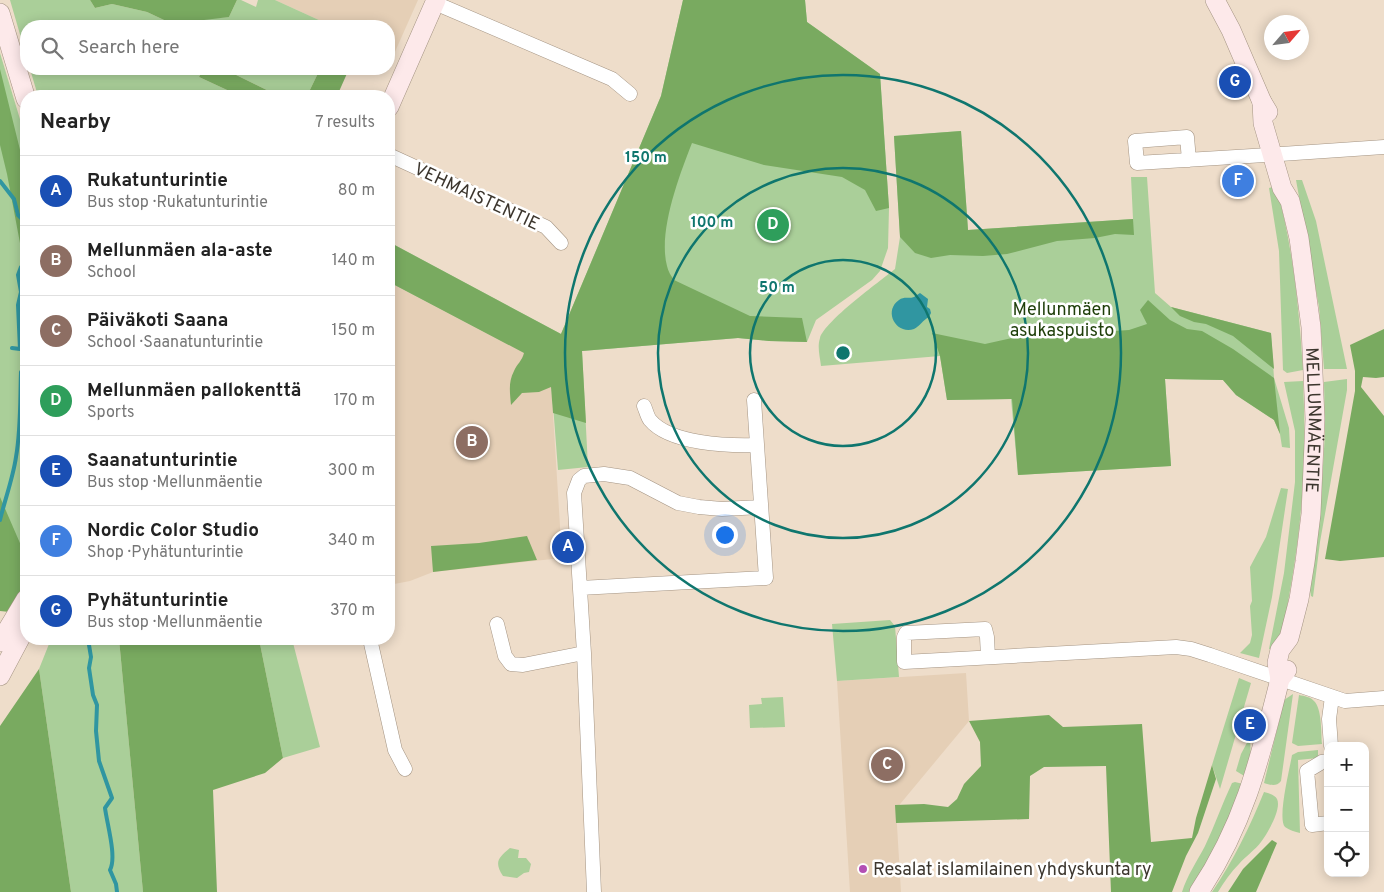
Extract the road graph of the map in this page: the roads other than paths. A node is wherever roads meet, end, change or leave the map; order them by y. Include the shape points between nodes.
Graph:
1 (1217, 1) edge
2 (436, 2) edge
3 (0, 13) edge
4 (23, 90) edge
5 (395, 94) edge
6 (630, 94) dead end
7 (1384, 147) edge
8 (1279, 154) junction
9 (395, 158) edge
10 (1189, 160) dead end
11 (561, 243) dead end
12 (754, 400) dead end
13 (644, 406) dead end
14 (757, 445) junction
15 (761, 507) junction
16 (580, 588) junction
17 (20, 612) edge
18 (497, 624) dead end
19 (20, 632) edge
20 (371, 645) edge
21 (4, 646) edge
22 (584, 653) junction
23 (988, 657) junction
24 (0, 676) edge
25 (1280, 680) junction
26 (1332, 698) junction
27 (1384, 698) edge
28 (1331, 742) edge
29 (1324, 762) edge
30 (405, 769) dead end
31 (1324, 824) edge
32 (594, 892) edge
33 (1199, 892) edge

1 - 8 main road, MELLUNMÄENTIE via 1262,102 1263,123
2 - 5 main road
2 - 6 street via 610,78
3 - 4 main road
7 - 8 street
8 - 10 street
8 - 25 main road, MELLUNMÄENTIE via 1292,185 1290,201 1311,327 1315,419 1311,514 1305,562 1289,638 1290,667
9 - 11 street, VEHMAISTENTIE via 546,227
12 - 14 street
13 - 14 street via 649,419 658,427 686,439 726,446
14 - 15 street
15 - 16 street via 766,578
15 - 16 street via 699,507 678,503 630,478 604,474 584,476 578,480 574,493
16 - 22 street
17 - 21 main road
18 - 22 street via 504,656 511,664 523,665
19 - 21 main road
20 - 30 street via 395,750
21 - 24 main road
22 - 32 street
23 - 23 street via 904,662 904,637 907,633 985,629
23 - 25 street via 1176,647 1197,651
25 - 26 street
25 - 33 main road, MELLUNMÄENTIE via 1247,799 1228,842
26 - 27 street via 1345,701
26 - 28 street
29 - 31 street via 1307,771 1312,825

